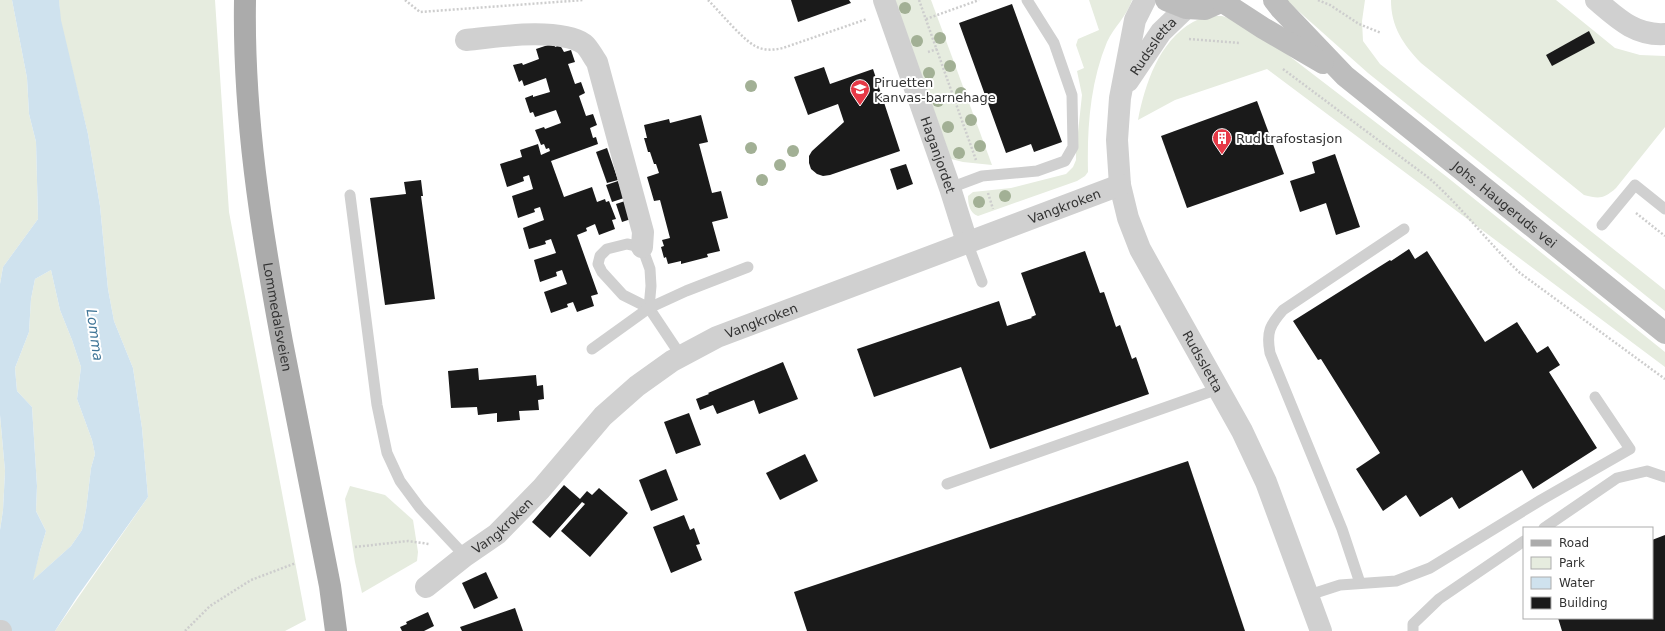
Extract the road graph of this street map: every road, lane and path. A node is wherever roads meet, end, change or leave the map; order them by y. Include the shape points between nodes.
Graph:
1 (245, 0) edge
2 (405, 0) edge
3 (584, 0) edge
4 (708, 0) edge
5 (919, 0) edge
6 (979, 0) edge
7 (1027, 0) edge
8 (1145, 0) edge
9 (1274, 0) edge
10 (1318, 0) edge
11 (1596, 0) edge
12 (1224, 1) edge
13 (1176, 4) edge
14 (886, 6) edge
15 (926, 19) junction
16 (1381, 33) dead end
17 (1665, 34) edge
18 (1183, 38) dead end
19 (466, 40) dead end
20 (1241, 43) dead end
21 (1279, 67) dead end
22 (1345, 76) junction
23 (1124, 87) junction
24 (982, 176) junction
25 (1120, 185) junction
26 (950, 188) junction
27 (350, 195) dead end
28 (1622, 201) junction
29 (1665, 209) edge
30 (995, 215) dead end
31 (1602, 224) dead end
32 (1404, 229) dead end
33 (1665, 236) edge
34 (967, 242) junction
35 (642, 247) junction
36 (748, 267) dead end
37 (982, 282) dead end
38 (649, 308) junction
39 (1665, 333) edge
40 (592, 349) dead end
41 (681, 356) junction
42 (1665, 379) edge
43 (1218, 389) junction
44 (1595, 397) dead end
45 (1665, 478) edge
46 (947, 484) dead end
47 (1545, 527) edge
48 (1523, 542) edge
49 (355, 547) dead end
50 (465, 556) junction
51 (296, 563) dead end
52 (1360, 583) junction
53 (426, 587) dead end
54 (1309, 596) junction
55 (185, 631) edge
56 (336, 631) edge
57 (1321, 631) edge
58 (1413, 631) edge

1 - 56 main road, Lommedalsveien via 249,122 258,205 330,586
2 - 3 path via 420,12
4 - 14 path via 756,47 770,50 783,48
5 - 15 path
6 - 15 path
7 - 24 lane via 1054,43 1072,95 1073,147 1065,160 1037,171
8 - 23 street, Rudssletta via 1135,20
9 - 22 main road, Johs. Haugeruds vei
10 - 16 path via 1330,4 1359,24
11 - 17 street via 1627,26 1654,35
12 - 13 main road via 1204,8
12 - 22 main road, Johs. Haugeruds vei via 1263,28
13 - 23 street, Rudssletta via 1161,32
14 - 26 street, Haganjordet
15 - 24 path
18 - 20 path
19 - 35 street via 516,35 553,36 568,38 584,45 597,62 643,232
21 - 42 path via 1446,192 1520,273
22 - 39 main road, Johs. Haugeruds vei
23 - 25 street, Rudssletta via 1120,98 1116,140
24 - 26 lane
24 - 30 path
25 - 34 street, Vangkroken
25 - 43 street, Rudssletta via 1128,218 1140,249
26 - 34 street, Haganjordet
27 - 50 lane, Vangkroken via 377,405 387,452 400,481 420,508
28 - 29 lane via 1635,185
28 - 31 lane
28 - 33 path
32 - 52 lane via 1283,310 1268,332 1270,353 1342,529
34 - 37 lane
34 - 41 street, Vangkroken via 717,337
35 - 38 lane via 650,269
35 - 38 lane via 627,244 607,249 600,256 598,264 623,296
36 - 38 lane
38 - 40 lane
38 - 41 lane
41 - 50 street, Vangkroken via 637,386 603,416 541,489 497,534
43 - 46 lane
43 - 54 street, Rudssletta via 1242,431 1266,482
44 - 52 lane via 1630,449 1430,568 1396,581
45 - 47 lane via 1647,471 1616,478
48 - 58 lane via 1440,599 1413,624
49 - 50 path via 408,541 443,547
50 - 53 street, Vangkroken
51 - 55 path via 251,580 210,606
52 - 54 lane via 1340,585
54 - 57 street, Rudssletta

